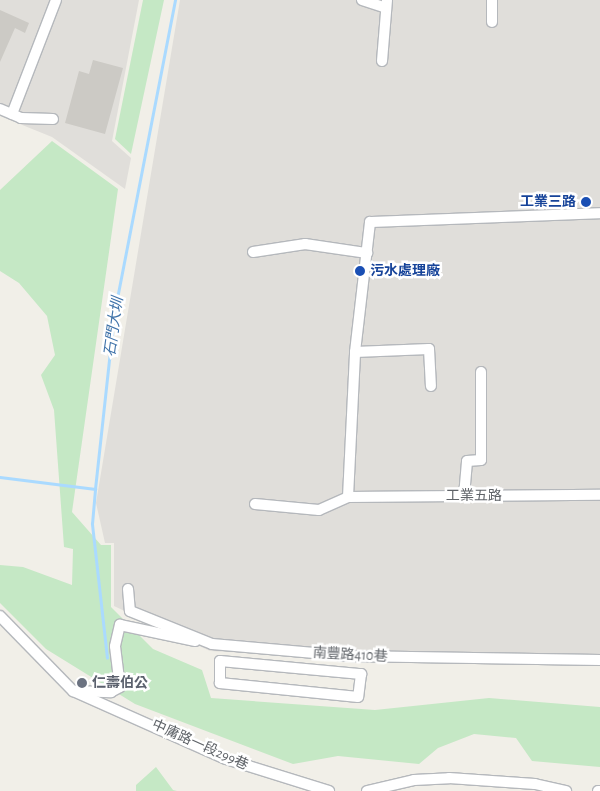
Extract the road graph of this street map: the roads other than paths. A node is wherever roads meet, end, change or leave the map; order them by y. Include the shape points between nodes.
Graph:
1 (56, 0) edge
2 (362, 0) edge
3 (492, 0) edge
4 (387, 4) edge
5 (492, 22) dead end
6 (382, 61) dead end
7 (0, 109) edge
8 (12, 114) junction
9 (53, 119) dead end
10 (600, 214) edge
11 (253, 252) dead end
12 (366, 252) junction
13 (355, 352) junction
14 (481, 372) dead end
15 (430, 386) dead end
16 (600, 495) edge
17 (464, 496) junction
18 (348, 497) junction
19 (255, 504) dead end
20 (128, 589) dead end
21 (0, 616) edge
22 (201, 642) junction
23 (256, 648) junction
24 (600, 660) edge
25 (255, 664) junction
26 (73, 691) junction
27 (554, 789) edge
28 (330, 791) edge
29 (367, 791) edge
30 (566, 791) edge

1 - 8 street
2 - 4 street
3 - 5 street
4 - 6 street
7 - 8 street
8 - 9 street
10 - 12 street via 378,218 370,222
11 - 12 street via 305,244
12 - 13 street
13 - 15 street via 429,349
13 - 18 street
14 - 17 street via 481,460 467,462
16 - 17 street, 工業五路
17 - 18 street, 工業五路
18 - 19 street via 319,510
20 - 22 street, 南豐路410巷 via 130,611
21 - 26 street, 中庸路一段299巷
22 - 23 street, 南豐路410巷
22 - 26 street via 120,625 115,646 120,687 111,692
23 - 24 street, 南豐路410巷 via 348,656
23 - 25 street
25 - 25 street via 361,674 358,697 220,683 220,661
26 - 28 street, 中庸路一段299巷 via 226,759
27 - 29 street via 449,778 414,780
27 - 30 street

